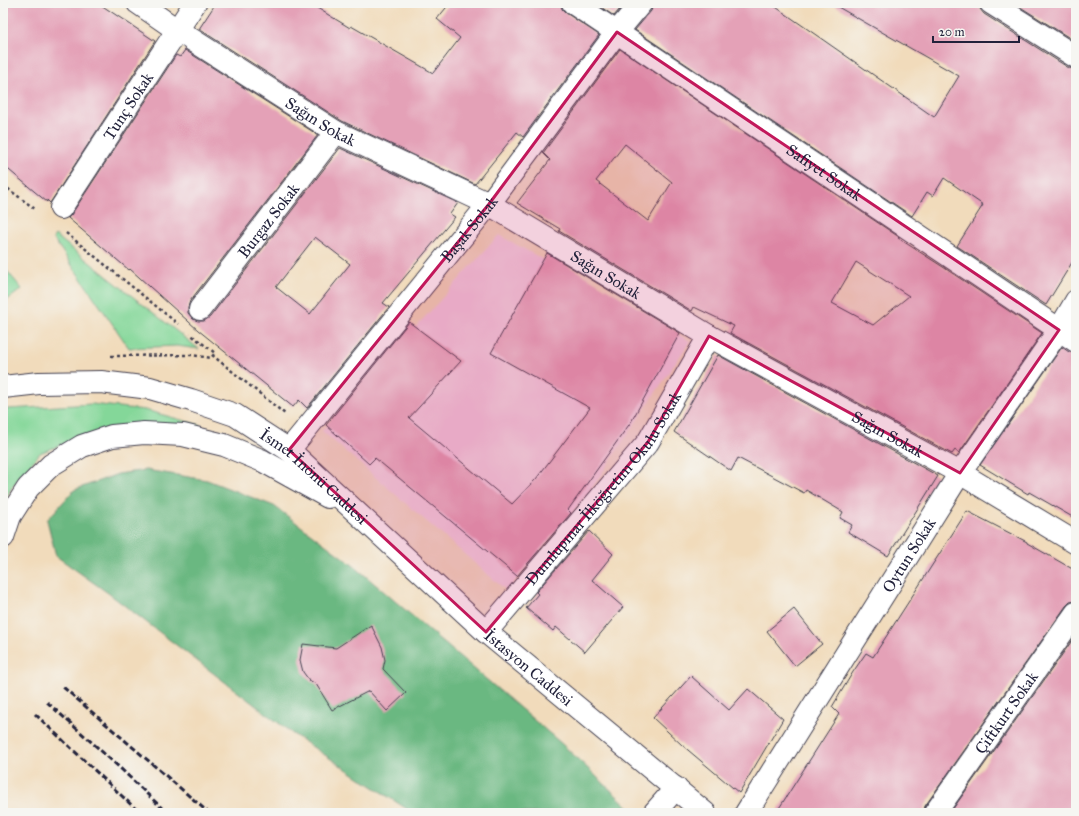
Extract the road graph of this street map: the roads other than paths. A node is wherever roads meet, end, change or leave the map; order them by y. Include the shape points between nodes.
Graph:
1 (138, 3) edge
2 (195, 3) edge
3 (573, 3) edge
4 (641, 3) edge
5 (991, 3) edge
6 (177, 30) junction
7 (617, 32) junction
8 (1076, 58) edge
9 (336, 132) junction
10 (489, 204) junction
11 (61, 208) dead end
12 (1076, 301) edge
13 (200, 309) dead end
14 (1068, 335) edge
15 (709, 336) junction
16 (3, 387) edge
17 (289, 450) junction
18 (960, 473) junction
19 (359, 515) junction
20 (3, 537) edge
21 (1076, 543) edge
22 (1076, 613) edge
23 (486, 632) junction
24 (676, 788) junction
25 (654, 813) edge
26 (705, 813) edge
27 (746, 813) edge
28 (936, 813) edge

1 - 6 street, Sağın Sokak
2 - 6 street, Tunç Sokak
3 - 7 street, Safiyet Sokak
4 - 7 street, Başak Sokak
5 - 8 street
6 - 9 street, Sağın Sokak
6 - 11 street, Tunç Sokak
7 - 10 street, Başak Sokak
7 - 14 street, Safiyet Sokak
9 - 10 street, Sağın Sokak
9 - 13 street, Burgaz Sokak
10 - 15 street, Sağın Sokak
10 - 17 street, Başak Sokak
12 - 14 street, Oytun Sokak
14 - 18 street, Oytun Sokak
15 - 18 street, Sağın Sokak
15 - 23 street, Dumlupınar İlköğretim Okulu Sokak via 648,442
16 - 17 street, İsmet İnönü Caddesi via 39,383 101,382 150,388 235,415
17 - 19 street, İsmet İnönü Caddesi
18 - 21 street, Sağın Sokak
18 - 27 street, Oytun Sokak
19 - 20 street, İsmet İnönü Caddesi via 262,460 224,445 184,435 144,433 112,436 82,446 51,465 28,488 10,516
19 - 23 street, İstasyon Caddesi
22 - 28 street, Çiftkurt Sokak
23 - 24 street, İstasyon Caddesi
24 - 25 street
24 - 26 street, İstasyon Caddesi

